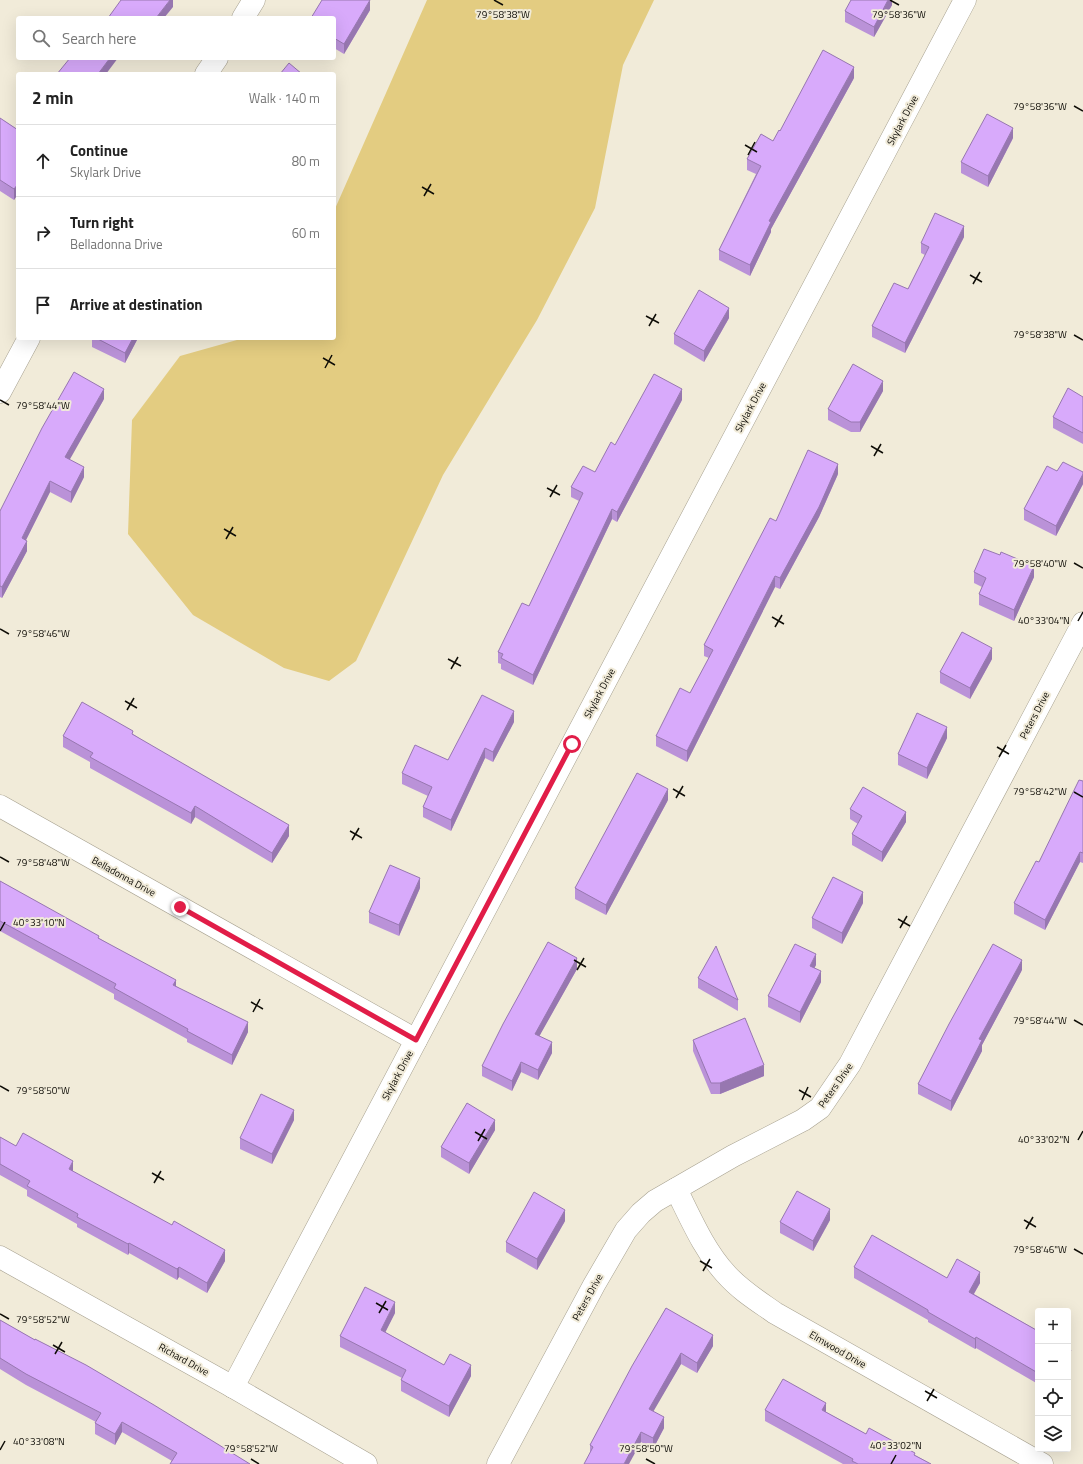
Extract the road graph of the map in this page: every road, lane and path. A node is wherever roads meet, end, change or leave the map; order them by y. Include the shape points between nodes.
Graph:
1 (254, 0) edge
2 (965, 0) edge
3 (244, 16) edge
4 (216, 60) edge
5 (207, 72) edge
6 (28, 340) edge
7 (0, 392) edge
8 (1083, 623) edge
9 (0, 806) edge
10 (416, 1040) junction
11 (676, 1189) junction
12 (0, 1257) edge
13 (233, 1387) junction
14 (366, 1464) edge
15 (498, 1464) edge
16 (1042, 1464) edge

1 - 3 street
2 - 10 street, Skylark Drive
4 - 5 street
6 - 7 street
8 - 11 street, Peters Drive via 833,1092 820,1108 802,1120
9 - 10 street, Belladonna Drive
10 - 13 street, Skylark Drive
11 - 15 street, Peters Drive via 655,1201 626,1230 594,1284
11 - 16 street, Elmwood Drive via 711,1255 743,1290 775,1313
12 - 13 street, Richard Drive
13 - 14 street, Richard Drive

